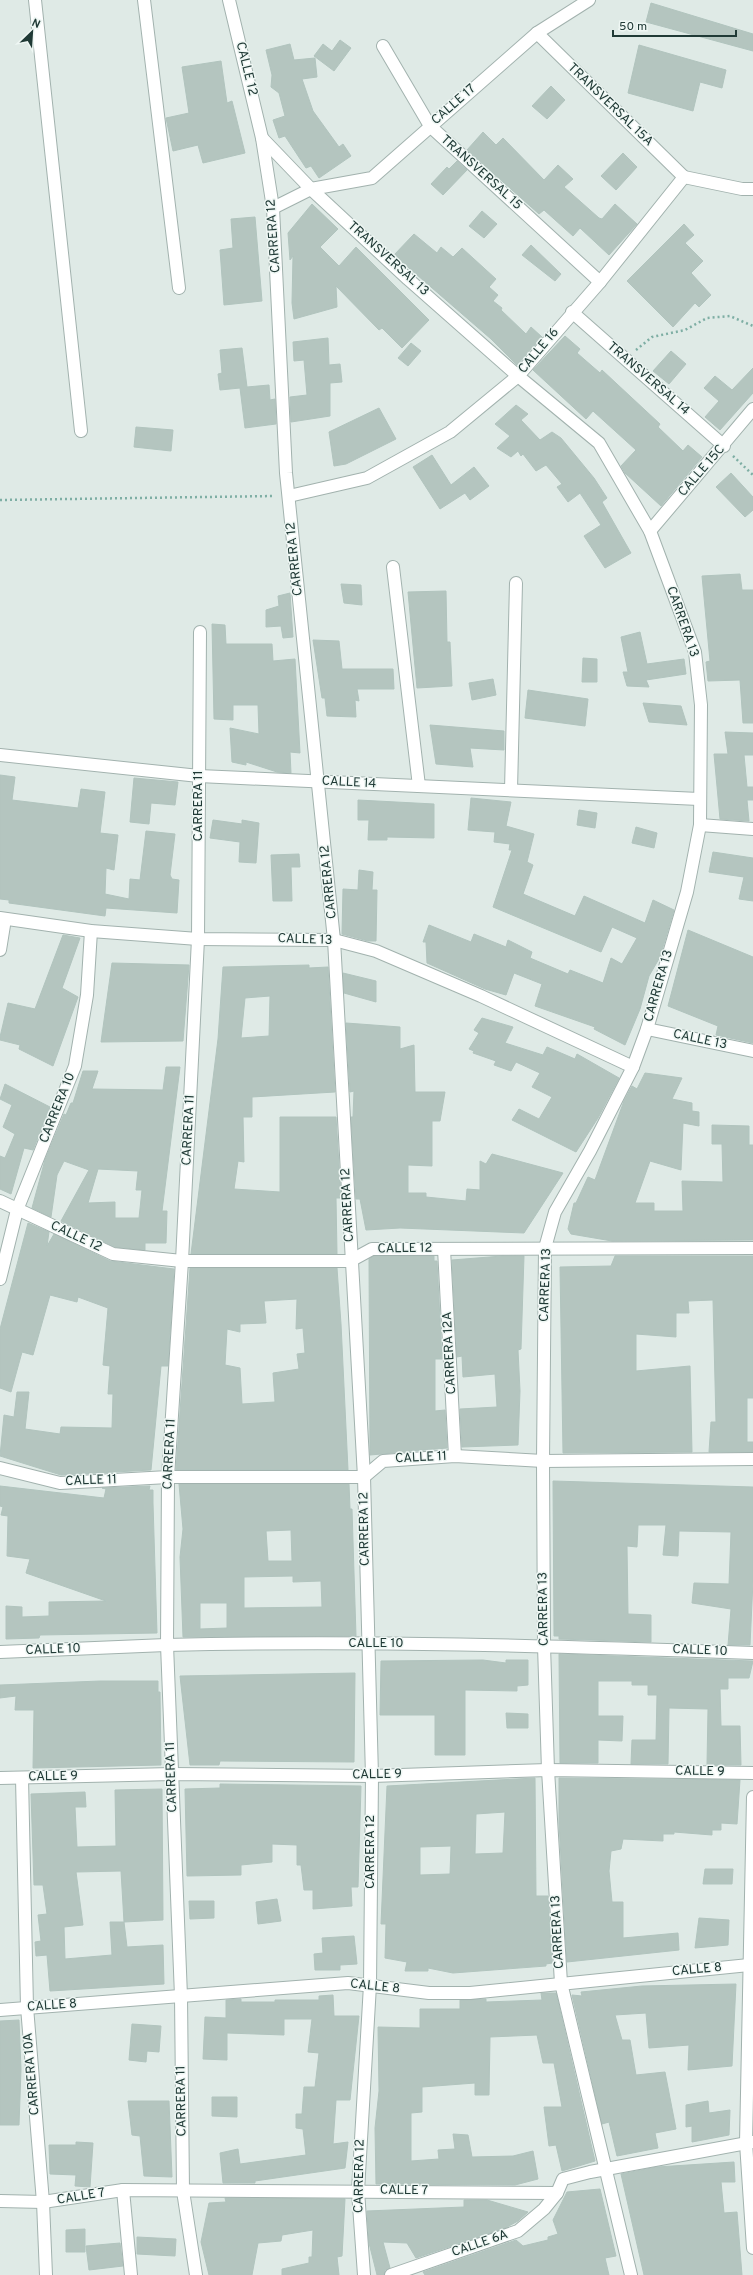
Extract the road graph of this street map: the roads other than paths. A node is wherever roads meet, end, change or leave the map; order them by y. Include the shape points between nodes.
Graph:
1 (34, 0) edge
2 (144, 0) edge
3 (229, 0) edge
4 (589, 0) edge
5 (537, 33) junction
6 (383, 46) dead end
7 (430, 126) junction
8 (262, 138) junction
9 (684, 177) junction
10 (311, 189) junction
11 (753, 189) edge
12 (273, 208) junction
13 (600, 282) junction
14 (178, 288) dead end
15 (572, 312) junction
16 (518, 376) junction
17 (753, 409) edge
18 (81, 430) dead end
19 (724, 446) junction
20 (289, 496) junction
21 (650, 531) junction
22 (392, 567) dead end
23 (516, 583) dead end
24 (200, 632) dead end
25 (0, 755) edge
26 (199, 776) junction
27 (319, 781) junction
28 (418, 786) junction
29 (511, 790) junction
30 (699, 799) junction
31 (700, 825) junction
32 (753, 830) edge
33 (2, 918) edge
34 (91, 931) junction
35 (198, 939) junction
36 (334, 940) junction
37 (0, 950) edge
38 (647, 1029) junction
39 (753, 1051) edge
40 (633, 1067) junction
41 (0, 1201) edge
42 (17, 1210) junction
43 (545, 1248) junction
44 (753, 1248) edge
45 (444, 1249) junction
46 (182, 1261) junction
47 (350, 1261) junction
48 (0, 1279) edge
49 (455, 1456) junction
50 (753, 1458) edge
51 (543, 1461) junction
52 (0, 1468) edge
53 (168, 1477) junction
54 (364, 1477) junction
55 (368, 1644) junction
56 (167, 1646) junction
57 (544, 1646) junction
58 (0, 1652) edge
59 (753, 1653) edge
60 (548, 1770) junction
61 (753, 1773) edge
62 (172, 1774) junction
63 (372, 1776) junction
64 (0, 1778) edge
65 (22, 1778) junction
66 (753, 1797) edge
67 (749, 1965) junction
68 (561, 1983) junction
69 (370, 1985) junction
70 (752, 1992) edge
71 (181, 1996) junction
72 (27, 2007) junction
73 (0, 2010) edge
74 (750, 2142) edge
75 (607, 2169) junction
76 (123, 2190) junction
77 (183, 2191) junction
78 (358, 2191) junction
79 (557, 2193) junction
80 (0, 2201) edge
81 (43, 2202) junction
82 (753, 2248) edge
83 (46, 2275) edge
84 (132, 2275) edge
85 (196, 2275) edge
86 (364, 2275) edge
87 (391, 2275) edge
88 (631, 2275) edge

1 - 18 street
2 - 14 street
3 - 8 street, CALLE 12
4 - 5 street, CALLE 17
5 - 7 street, CALLE 17
5 - 9 street, TRANSVERSAL 15A
6 - 7 street, TRANSVERSAL 15
7 - 10 street, CALLE 17 via 372,178
7 - 13 street, TRANSVERSAL 15
8 - 10 street, TRANSVERSAL 13
8 - 12 street, CARRERA 12
9 - 11 street
9 - 13 street, CALLE 16
10 - 12 street, CALLE 17
10 - 16 street, TRANSVERSAL 13
12 - 20 street, CARRERA 12
13 - 15 street, CALLE 16
15 - 16 street, CALLE 16
15 - 19 street, TRANSVERSAL 14
16 - 20 street, CALLE 16 via 450,432 367,478
16 - 21 street, CARRERA 13 via 599,443
17 - 19 street, CALLE 15C
19 - 21 street, CALLE 15C
20 - 27 street, CARRERA 12
21 - 30 street, CARRERA 13 via 695,652 701,705
22 - 28 street
23 - 29 street
24 - 26 street, CARRERA 11
25 - 26 street, CALLE 14
26 - 27 street, CALLE 14
26 - 35 street, CARRERA 11
27 - 28 street, CALLE 14
27 - 36 street, CARRERA 12
28 - 29 street, CALLE 14
29 - 30 street, CALLE 14
30 - 31 street, CARRERA 13
31 - 32 street
31 - 38 street, CARRERA 13 via 687,892
33 - 34 street, CALLE 13
33 - 37 street
34 - 35 street, CALLE 13
34 - 42 street, CARRERA 10 via 87,995 75,1066
35 - 36 street, CALLE 13
35 - 46 street, CARRERA 11
36 - 40 street, CALLE 13 via 376,951 481,996
36 - 47 street, CARRERA 12
38 - 39 street, CALLE 13
38 - 40 street, CARRERA 13
40 - 43 street, CARRERA 13 via 556,1212
41 - 42 street, CALLE 12
42 - 46 street, CALLE 12 via 113,1254
42 - 48 street, CARRERA 10
43 - 44 street, CALLE 12
43 - 45 street, CALLE 12
43 - 51 street, CARRERA 13
45 - 47 street, CALLE 12 via 372,1250
45 - 49 street, CARRERA 12A
46 - 47 street, CALLE 12
46 - 53 street, CARRERA 11
47 - 54 street, CARRERA 12
49 - 51 street, CALLE 11
49 - 54 street, CALLE 11 via 383,1461
50 - 51 street, CALLE 11
51 - 57 street, CARRERA 13
52 - 53 street, CALLE 11 via 60,1483
53 - 54 street, CALLE 11
53 - 56 street, CARRERA 11
54 - 55 street, CARRERA 12
55 - 56 street, CALLE 10
55 - 57 street, CALLE 10
55 - 63 street, CARRERA 12
56 - 58 street, CALLE 10
56 - 62 street, CARRERA 11
57 - 59 street, CALLE 10
57 - 60 street, CARRERA 13
60 - 61 street, CALLE 9
60 - 63 street, CALLE 9
60 - 68 street, CARRERA 13
62 - 63 street, CALLE 9
62 - 65 street, CALLE 9
62 - 71 street, CARRERA 11
63 - 69 street, CARRERA 12
64 - 65 street, CALLE 9
65 - 72 street, CARRERA 10A
66 - 67 street
67 - 68 street, CALLE 8
67 - 70 street
68 - 69 street, CALLE 8 via 470,1993 429,1993
68 - 75 street, CARRERA 13
69 - 71 street, CALLE 8 via 348,1983
69 - 78 street, CARRERA 12
70 - 74 street
71 - 72 street, CALLE 8
71 - 77 street, CARRERA 11
72 - 73 street, CALLE 8
72 - 81 street, CARRERA 10A
74 - 75 street
74 - 82 street
75 - 79 street via 563,2179
75 - 88 street, CARRERA 13
76 - 77 street, CALLE 7
76 - 81 street, CALLE 7
76 - 84 street
77 - 78 street, CALLE 7
77 - 85 street, CARRERA 11
78 - 79 street, CALLE 7
78 - 86 street, CARRERA 12
79 - 87 street, CALLE 6A via 544,2209 518,2231
80 - 81 street, CALLE 7
81 - 83 street, CARRERA 10A

